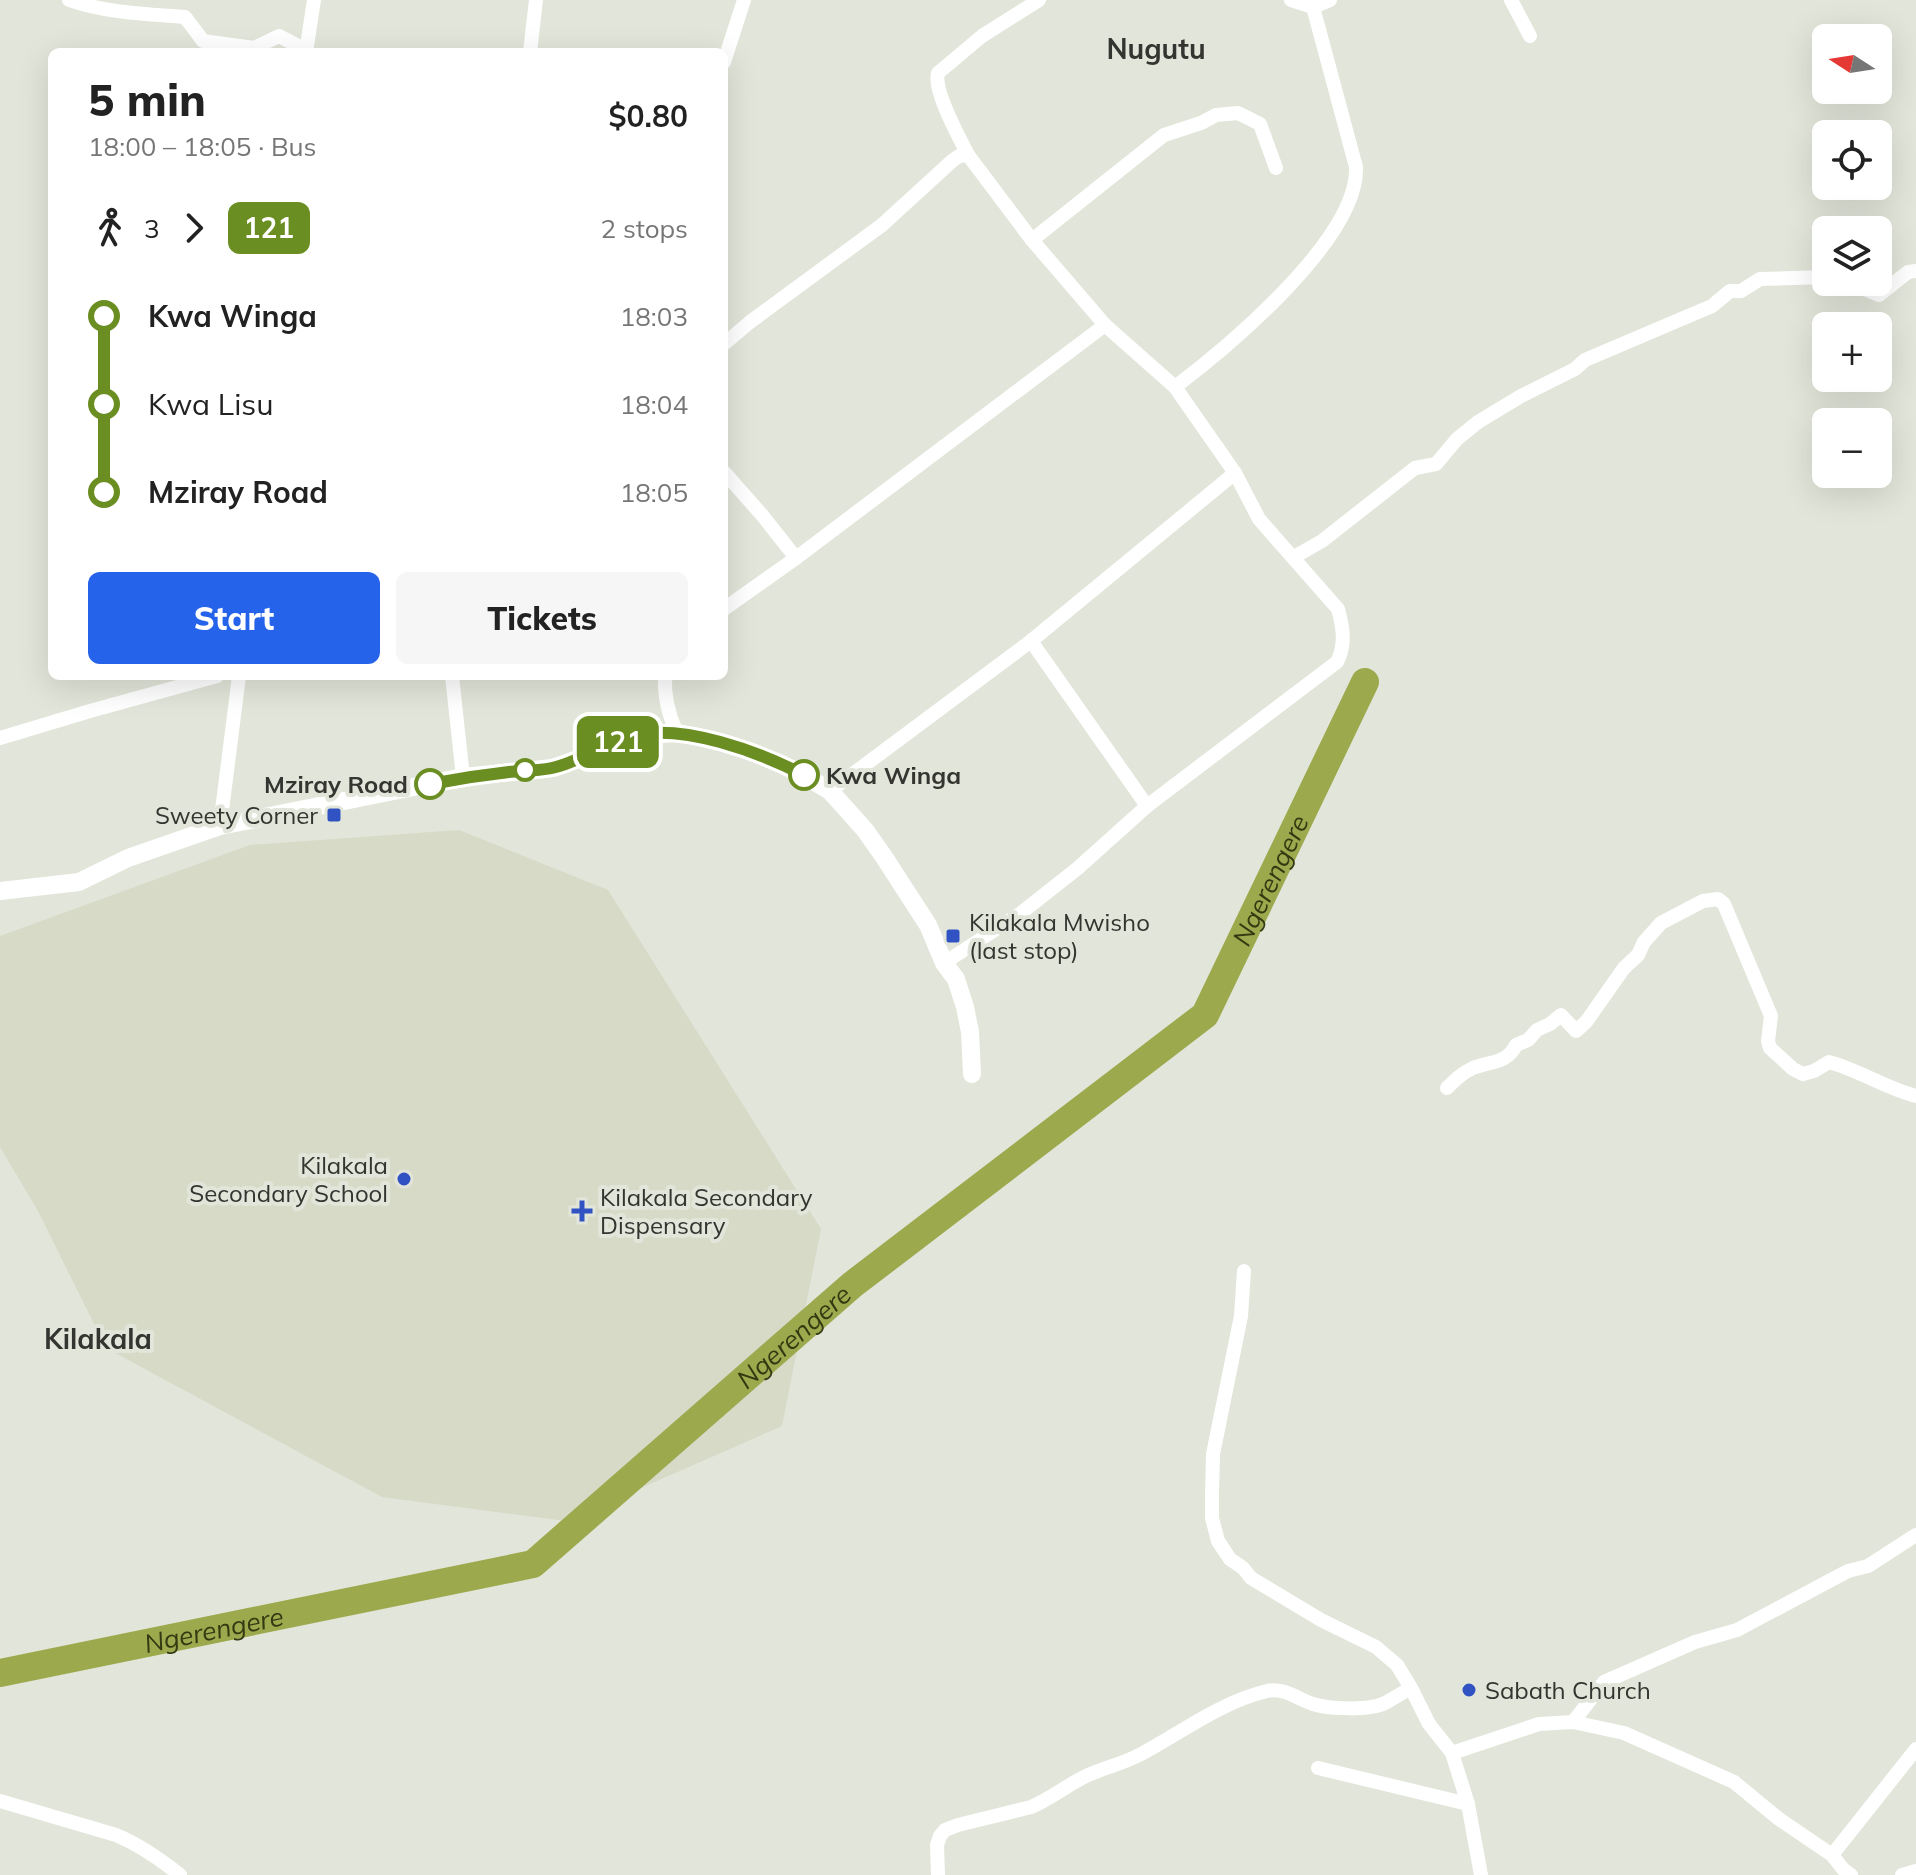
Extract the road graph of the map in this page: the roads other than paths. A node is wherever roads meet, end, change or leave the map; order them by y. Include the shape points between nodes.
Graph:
1 (69, 0) edge
2 (314, 0) edge
3 (536, 0) edge
4 (744, 0) edge
5 (1039, 0) edge
6 (1291, 0) edge
7 (1330, 0) edge
8 (1511, 0) edge
9 (122, 6) edge
10 (1313, 7) junction
11 (1530, 36) dead end
12 (254, 48) edge
13 (254, 48) edge
14 (301, 48) edge
15 (306, 48) edge
16 (530, 48) edge
17 (728, 50) edge
18 (968, 155) junction
19 (1276, 168) dead end
20 (1032, 240) junction
21 (1916, 271) edge
22 (1812, 277) edge
23 (1892, 285) edge
24 (1105, 325) junction
25 (728, 341) edge
26 (1175, 387) junction
27 (1235, 473) junction
28 (728, 477) edge
29 (1294, 557) junction
30 (796, 558) junction
31 (728, 606) edge
32 (1031, 641) junction
33 (202, 680) edge
34 (238, 680) edge
35 (452, 680) edge
36 (665, 680) edge
37 (677, 733) junction
38 (0, 738) edge
39 (463, 777) junction
40 (830, 791) junction
41 (1147, 806) junction
42 (220, 826) junction
43 (0, 891) edge
44 (944, 963) junction
45 (972, 1074) dead end
46 (1447, 1088) dead end
47 (1916, 1096) edge
48 (1244, 1271) dead end
49 (1916, 1535) edge
50 (1411, 1688) junction
51 (1573, 1722) junction
52 (1916, 1749) edge
53 (1452, 1753) junction
54 (1318, 1768) dead end
55 (0, 1801) edge
56 (1468, 1804) junction
57 (1832, 1855) junction
58 (1916, 1871) edge
59 (180, 1875) edge
60 (938, 1875) edge
61 (1481, 1875) edge
62 (1851, 1875) edge
63 (1902, 1875) edge

1 - 9 street
2 - 15 street
3 - 16 street
4 - 17 street
5 - 18 street via 982,36 938,73 948,114
6 - 10 street
7 - 10 street
8 - 11 street
9 - 13 street via 185,17 203,41
10 - 26 street via 1356,167 1354,190 1326,243 1298,277 1216,356
12 - 14 street via 279,36
18 - 20 street
18 - 25 street via 952,161 882,225
19 - 20 street via 1260,124 1238,113 1216,115 1164,135
20 - 24 street
21 - 23 street
22 - 29 street via 1760,279 1741,291 1730,291 1712,306 1585,360 1478,422 1436,464 1415,468
24 - 26 street
24 - 30 street
26 - 27 street
27 - 29 street via 1259,519
27 - 32 street
28 - 30 street
29 - 41 street via 1338,609 1343,642 1337,662
30 - 31 street
32 - 40 street
32 - 41 street
33 - 38 street
34 - 42 street
35 - 39 street
36 - 37 street via 667,708
37 - 39 street via 633,736 553,768
37 - 40 street via 752,752
39 - 42 street
40 - 44 street via 884,857 928,925
41 - 44 street via 1021,913
42 - 43 street via 128,858 79,882
44 - 45 street via 965,1007
46 - 47 street via 1470,1069 1501,1061 1561,1015 1576,1031 1661,923 1718,899 1771,1016 1770,1048 1803,1074 1829,1062
48 - 50 street via 1241,1316 1213,1454 1212,1518 1218,1541 1230,1559 1264,1587 1376,1647 1397,1665
49 - 51 street via 1868,1566 1848,1571 1737,1630 1695,1642 1604,1682
50 - 53 street
50 - 60 street via 1368,1708 1323,1707 1279,1690 1247,1697 1031,1807 948,1828 938,1840
51 - 53 street via 1539,1724
51 - 57 street via 1624,1733 1734,1782
52 - 57 street
53 - 56 street
54 - 56 street
55 - 59 street via 116,1835
56 - 61 street
57 - 62 street
58 - 63 street

